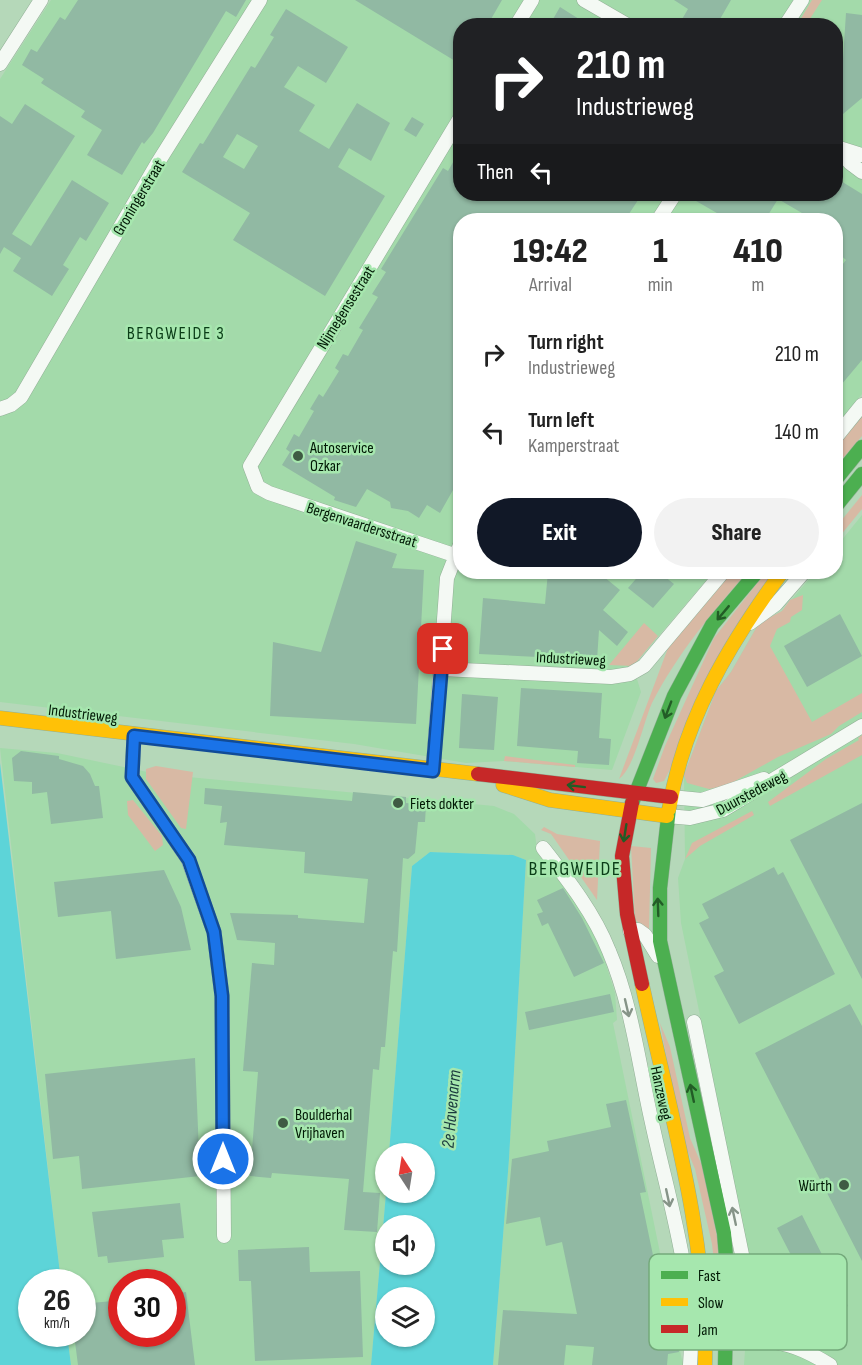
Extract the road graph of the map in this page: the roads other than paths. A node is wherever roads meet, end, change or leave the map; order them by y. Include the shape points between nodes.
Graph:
1 (41, 0) edge
2 (260, 0) edge
3 (531, 0) edge
4 (584, 0) edge
5 (801, 0) edge
6 (521, 18) edge
7 (615, 18) edge
8 (790, 18) edge
9 (0, 64) edge
10 (453, 129) edge
11 (843, 149) edge
12 (862, 155) edge
13 (843, 156) edge
14 (862, 172) edge
15 (862, 405) edge
16 (0, 409) edge
17 (843, 428) edge
18 (862, 447) edge
19 (843, 470) edge
20 (861, 475) edge
21 (269, 493) joint
22 (843, 497) edge
23 (453, 549) edge
24 (453, 561) edge
25 (717, 579) edge
26 (752, 579) edge
27 (777, 579) edge
28 (798, 579) edge
29 (739, 631) junction
30 (442, 669) junction
31 (0, 718) edge
32 (862, 726) edge
33 (134, 736) junction
34 (828, 747) junction
35 (433, 771) junction
36 (484, 777) junction
37 (634, 794) junction
38 (670, 797) junction
39 (629, 811) junction
40 (667, 816) junction
41 (543, 848) dead end
42 (630, 931) junction
43 (664, 965) junction
44 (694, 1022) dead end
45 (224, 1236) dead end
46 (680, 1254) edge
47 (700, 1254) edge
48 (727, 1254) edge
49 (742, 1254) edge
50 (691, 1350) edge
51 (705, 1350) edge
52 (725, 1350) edge
53 (806, 1350) edge
54 (690, 1365) edge
55 (705, 1365) edge
56 (724, 1365) edge
57 (830, 1365) edge

1 - 9 street
2 - 16 street, Groningerstraat via 157,164 21,397
3 - 6 street
4 - 7 street
5 - 8 street
10 - 21 street, Nijmegensestraat via 255,454 250,466 253,477 258,487
11 - 12 street
13 - 14 street
15 - 17 street
18 - 19 main road
20 - 22 main road
21 - 23 street, Bergenvaardersstraat
24 - 30 street via 447,578
25 - 30 street, Industrieweg via 637,671 620,676
26 -> 37 main road, Hanzeweg via 712,625 693,657
27 - 29 main road, Hanzeweg
28 - 29 street, Hanzeweg via 776,604
29 - 38 main road, Hanzeweg via 690,722
30 - 35 street
31 - 33 main road, Industrieweg
32 - 34 street, Duurstedeweg
33 - 35 main road, Industrieweg
33 - 45 street via 132,777 189,860 214,932 222,996
34 - 38 street, Duurstedeweg via 722,795 702,801
34 - 40 street, Duurstedeweg via 723,810 690,818
35 - 36 main road, Industrieweg
37 -> 36 main road, Industrieweg
36 - 39 main road, Industrieweg via 540,798
37 - 38 main road, Industrieweg
37 - 39 main road, Hanzeweg
38 - 40 main road, Hanzeweg
39 - 40 main road, Industrieweg
39 -> 42 main road, Hanzeweg via 622,867
43 -> 40 main road, Hanzeweg via 658,900
41 -> 46 street, Hanzeweg via 572,885 610,952 624,995
42 - 43 street, Hanzeweg via 645,934
42 - 47 main road, Hanzeweg
48 -> 43 main road, Hanzeweg
49 -> 44 street
50 -> 54 street, Hanzeweg
51 - 55 main road, Hanzeweg
52 - 56 main road, Hanzeweg
53 - 57 street

